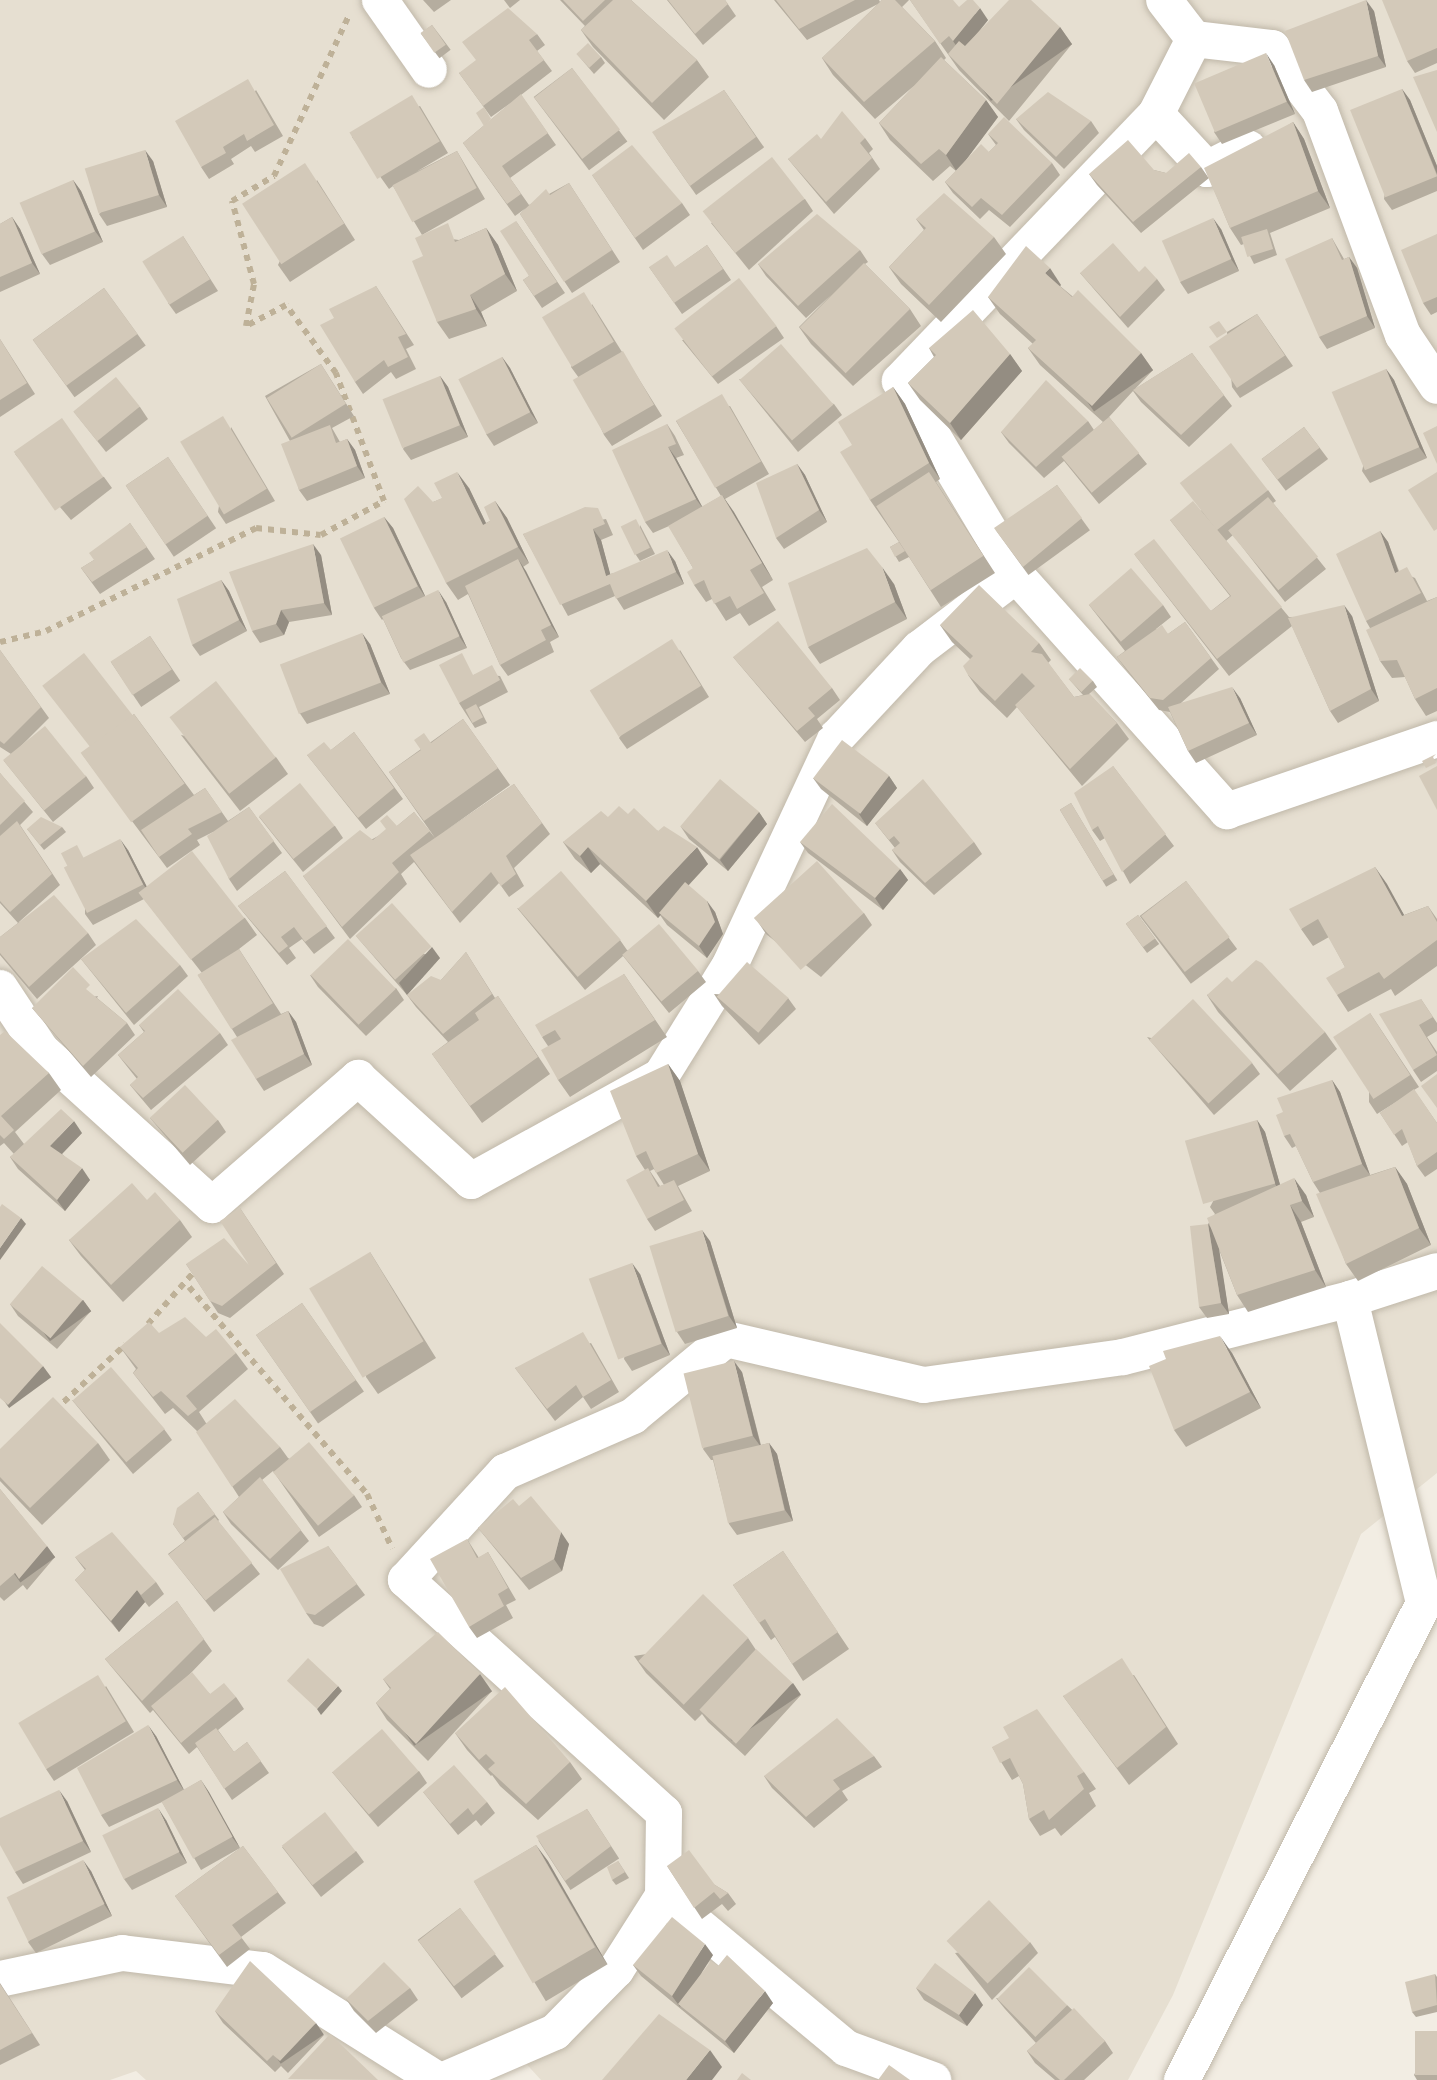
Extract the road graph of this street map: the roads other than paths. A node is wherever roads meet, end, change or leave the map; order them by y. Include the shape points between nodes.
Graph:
1 (380, 0) edge
2 (1165, 0) edge
3 (1194, 39) junction
4 (429, 70) dead end
5 (1320, 111) junction
6 (1156, 114) junction
7 (1437, 386) edge
8 (1016, 575) junction
9 (1437, 739) edge
10 (0, 988) edge
11 (1437, 1271) edge
12 (1351, 1298) junction
13 (663, 1896) junction
14 (0, 1979) edge
15 (441, 2080) edge
16 (933, 2080) edge
17 (1182, 2080) edge

1 - 4 street
2 - 3 street
3 - 5 street via 1272,48
3 - 6 street
5 - 6 street via 1208,169
5 - 7 street via 1403,335
6 - 8 street via 900,381
8 - 9 street via 1227,811
8 - 10 street via 919,649 836,738 730,965 661,1076 470,1180 358,1078 212,1205 41,1050
11 - 12 street
12 - 13 street via 1123,1357 924,1385 726,1339 633,1416 506,1472 406,1580 664,1813
12 - 17 street via 1424,1603
13 - 15 street via 616,1970 555,2032
13 - 16 street via 846,2048
14 - 15 street via 122,1953 263,1970

